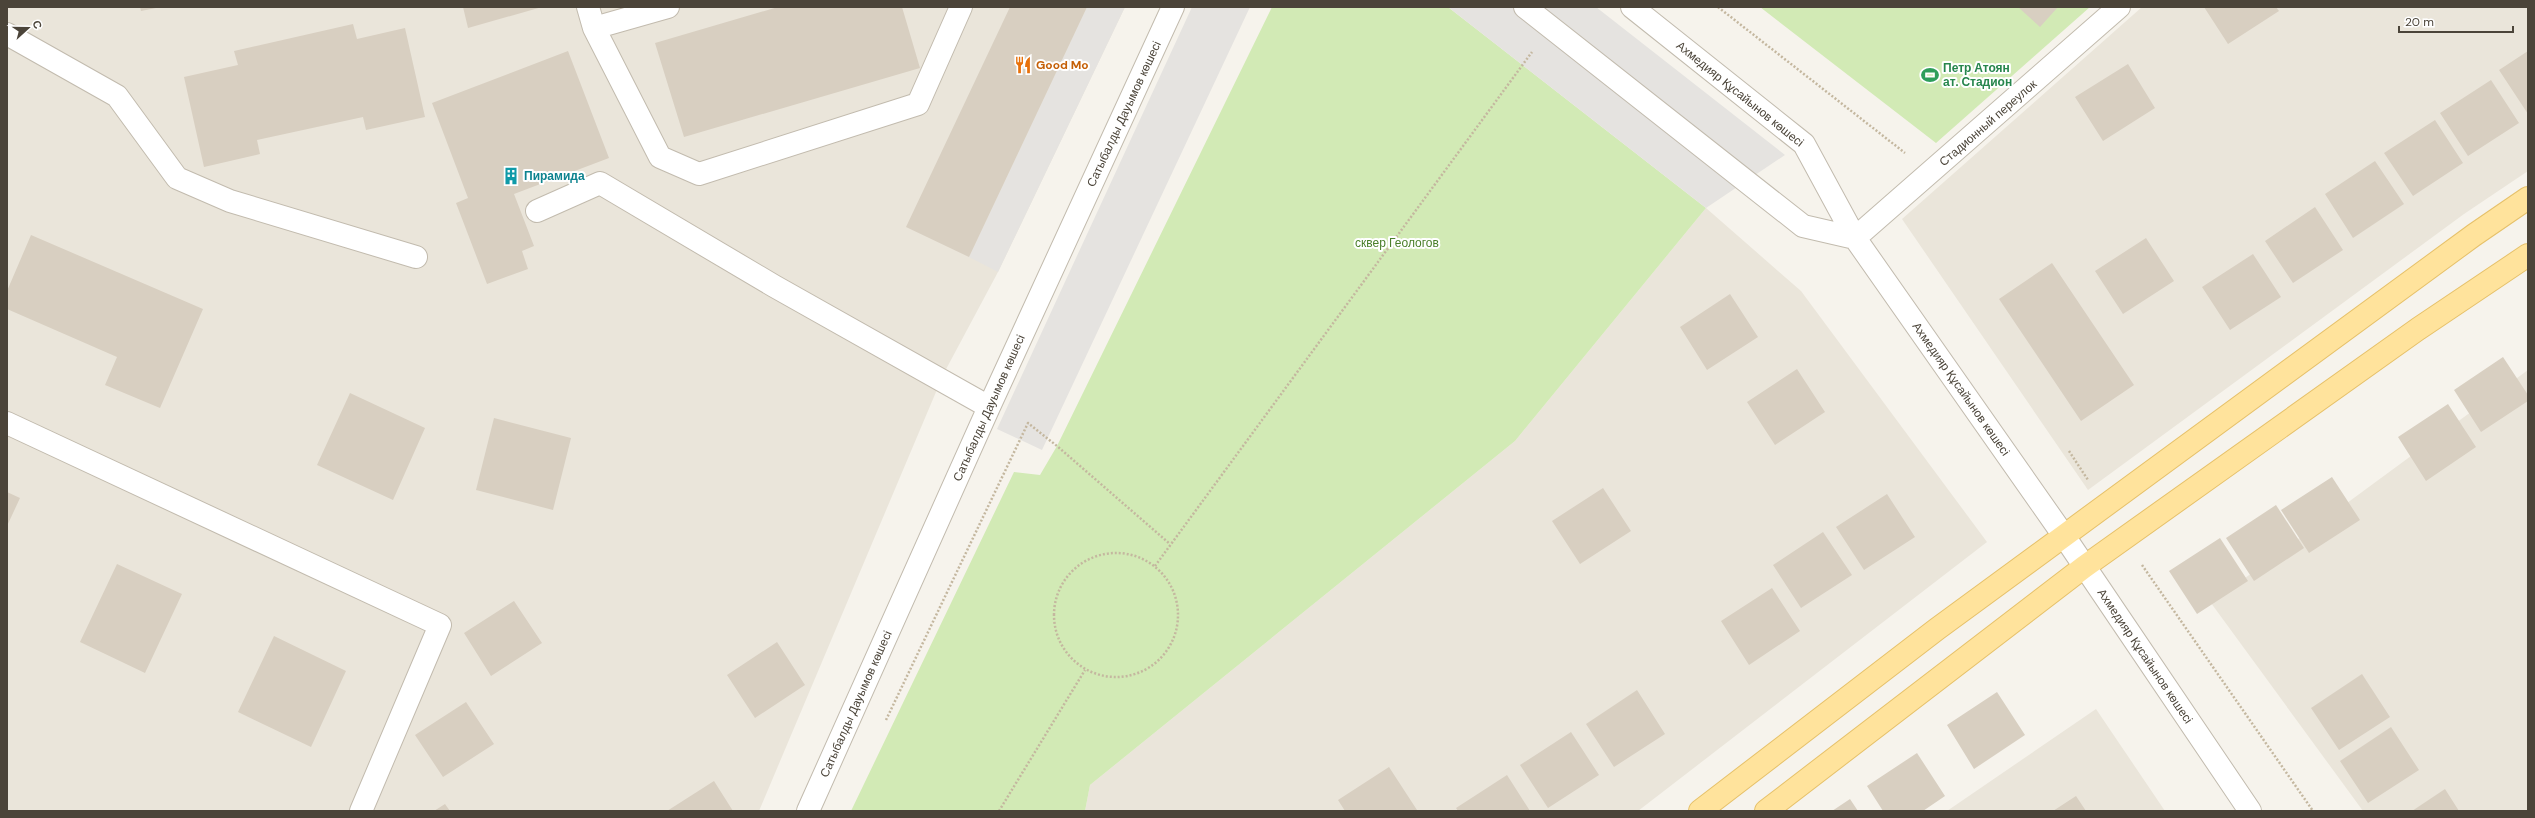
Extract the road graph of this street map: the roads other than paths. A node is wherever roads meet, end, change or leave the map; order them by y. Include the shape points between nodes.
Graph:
1 (588, 7) edge
2 (668, 7) edge
3 (961, 7) edge
4 (1173, 7) edge
5 (1525, 7) edge
6 (1632, 7) edge
7 (2119, 7) edge
8 (594, 28) junction
9 (7, 34) edge
10 (2528, 198) edge
11 (537, 211) dead end
12 (1855, 238) junction
13 (2528, 255) edge
14 (416, 257) dead end
15 (989, 407) junction
16 (7, 423) edge
17 (2064, 536) junction
18 (2084, 567) junction
19 (361, 811) edge
20 (808, 811) edge
21 (1700, 811) edge
22 (1766, 811) edge
23 (2250, 811) edge

1 - 8 street
2 - 8 street
3 - 8 street via 918,104 699,174 660,157
4 - 15 street, Сатыбалды Дауымов көшесі
5 - 12 street via 1803,226
6 - 12 street, Ахмедияр Құсайынов көшесі via 1804,144
7 - 12 street, Стадионный переулок
9 - 14 street via 117,96 177,178 230,201
10 - 17 main road
11 - 15 street via 600,183 774,286
12 - 17 street, Ахмедияр Құсайынов көшесі
13 - 18 main road via 2418,329
15 - 20 street, Сатыбалды Дауымов көшесі
16 - 19 street via 440,625
17 - 18 street, Ахмедияр Құсайынов көшесі
17 - 21 main road
18 - 22 main road
18 - 23 street, Ахмедияр Құсайынов көшесі

